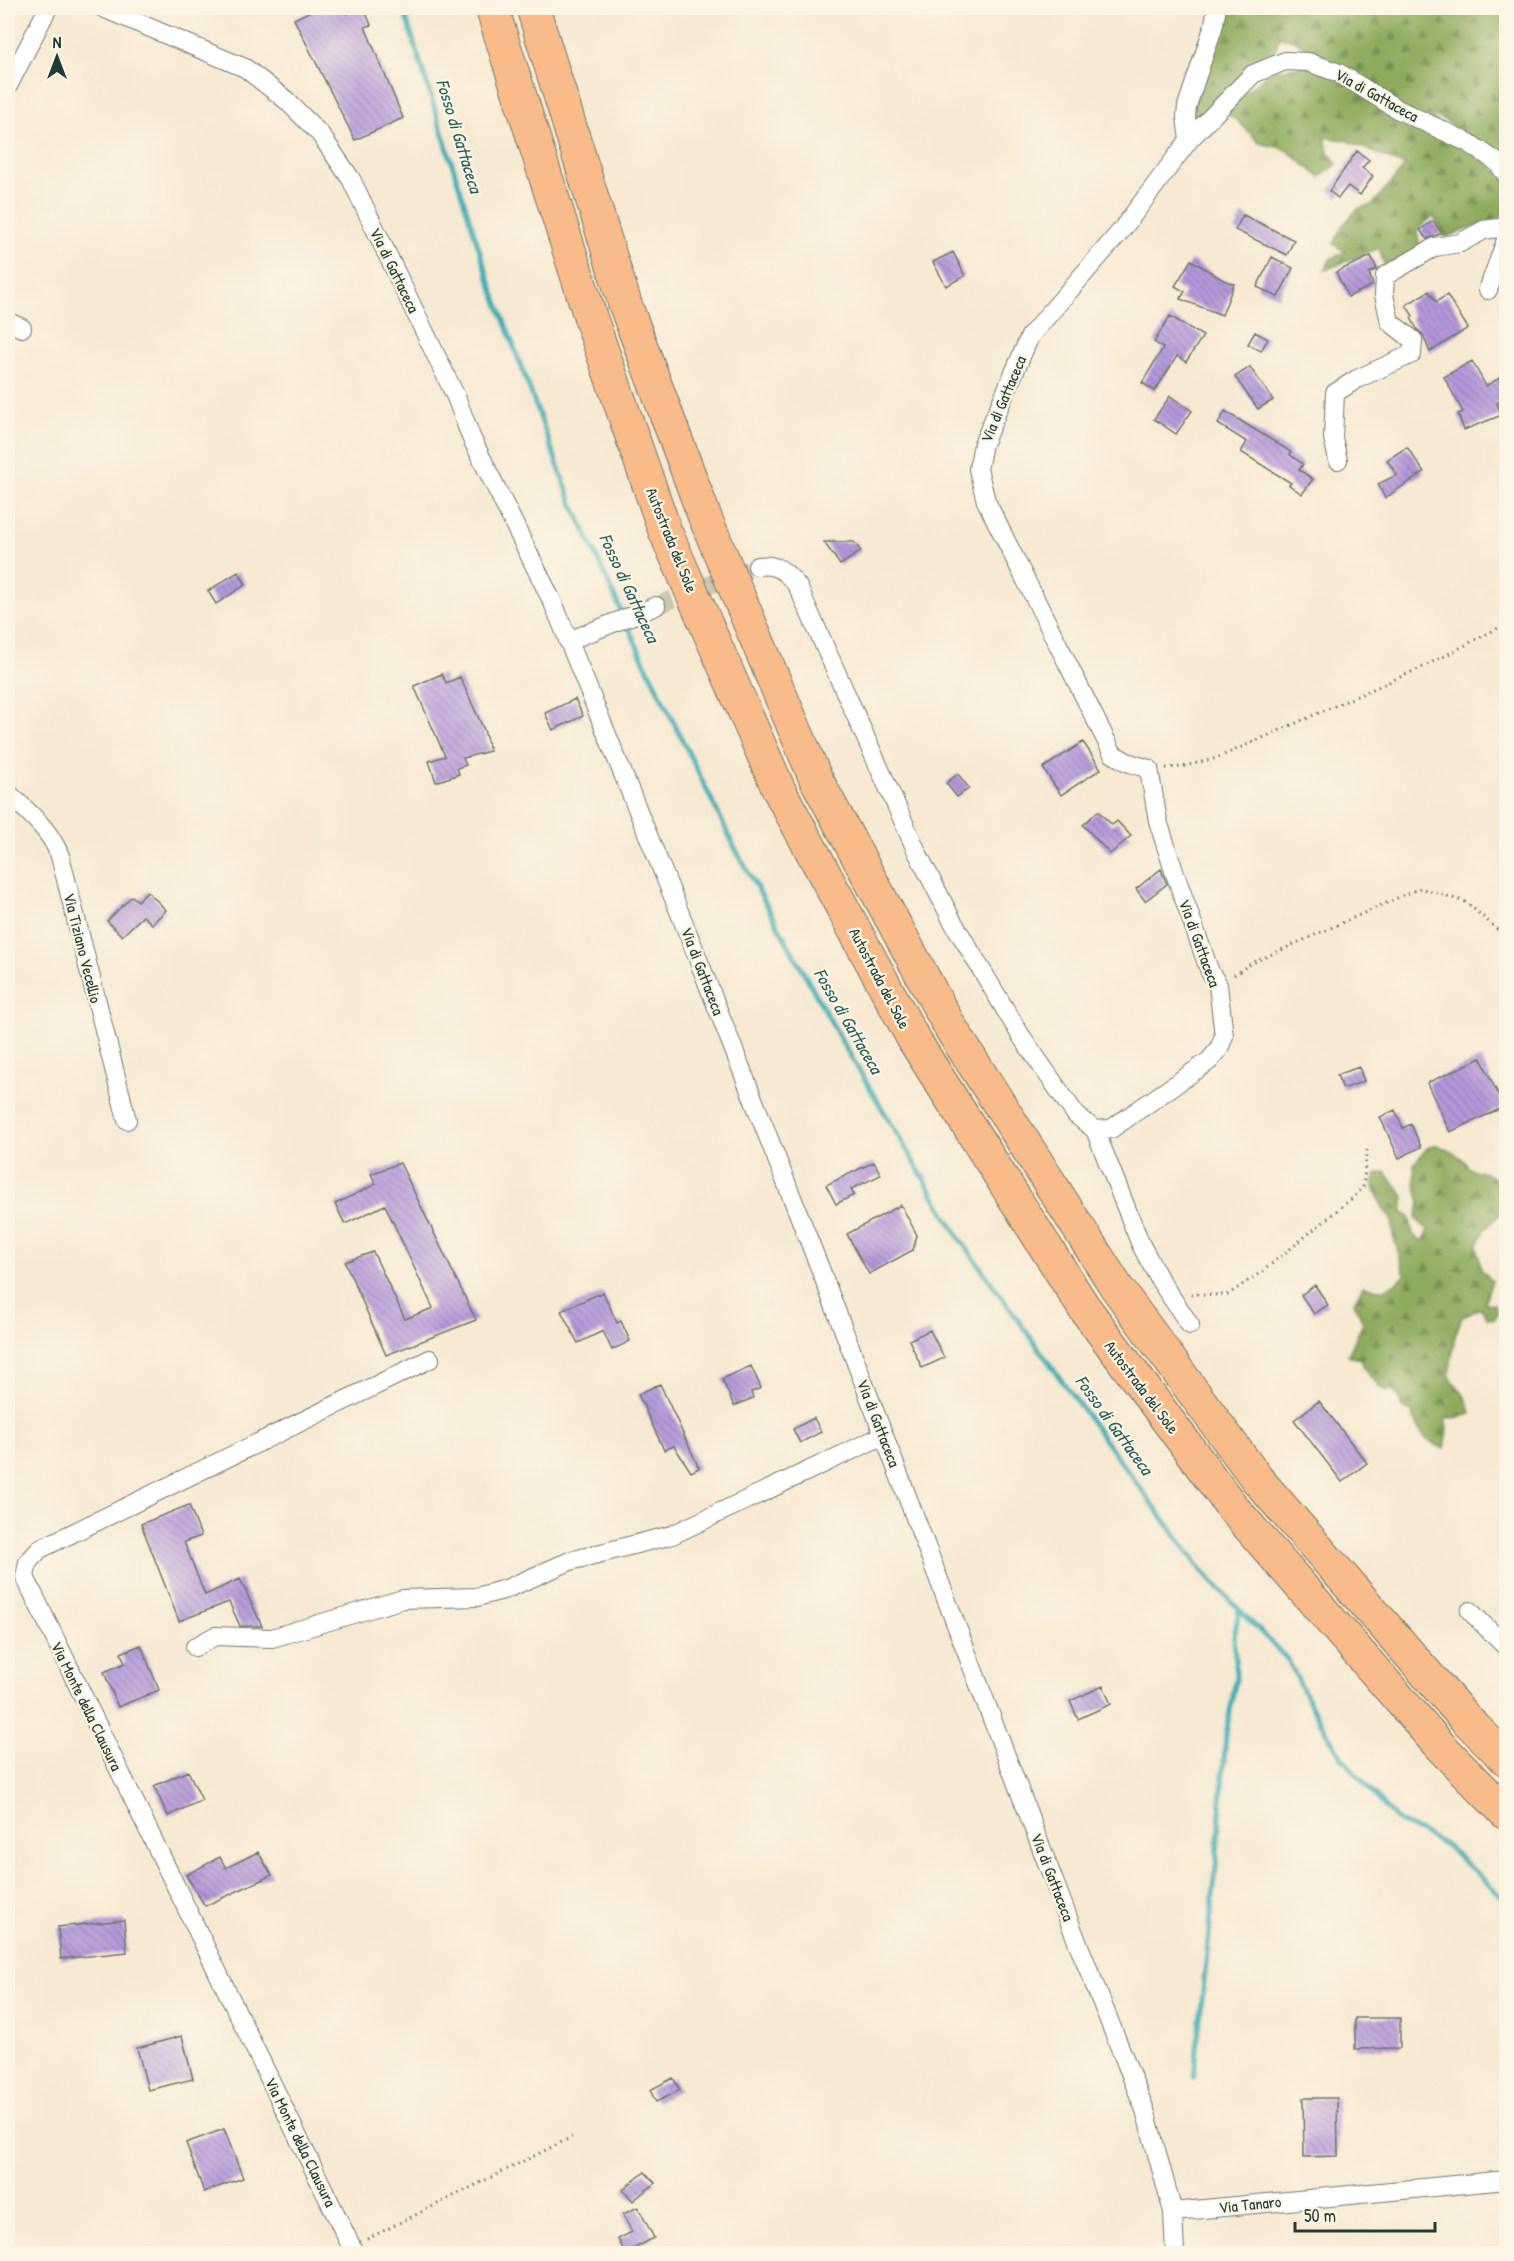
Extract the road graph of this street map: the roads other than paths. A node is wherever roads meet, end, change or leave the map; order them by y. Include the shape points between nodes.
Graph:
1 (48, 8) edge
2 (103, 8) edge
3 (492, 8) edge
4 (533, 8) edge
5 (1217, 8) edge
6 (8, 86) edge
7 (1189, 140) junction
8 (1506, 174) edge
9 (1506, 227) edge
10 (1506, 240) edge
11 (1488, 290) dead end
12 (1338, 460) dead end
13 (757, 566) tunnel mouth
14 (656, 606) tunnel mouth
15 (568, 641) junction
16 (8, 793) edge
17 (127, 1120) dead end
18 (1095, 1130) junction
19 (1190, 1325) dead end
20 (430, 1359) dead end
21 (884, 1435) junction
22 (1470, 1611) dead end
23 (195, 1647) dead end
24 (1506, 1647) edge
25 (1506, 1759) edge
26 (1506, 1814) edge
27 (1506, 2180) edge
28 (1173, 2212) junction
29 (353, 2250) edge
30 (1174, 2253) edge

1 - 6 street
2 - 15 street, Via di Gattaceca via 245,68 286,100 320,134 351,179
3 - 26 highway, Autostrada del Sole via 591,319 665,531 779,790 914,1040 1083,1306 1232,1507 1440,1746
4 - 25 highway via 625,304 704,515 815,777 950,1027 1117,1288 1257,1479 1464,1717
5 - 7 street via 1187,106
7 - 8 street, Via di Gattaceca via 1253,74 1285,61 1308,62 1339,72 1397,109 1469,142 1497,162
7 - 18 street, Via di Gattaceca via 1120,232 1030,336 983,444 978,468 986,501 1113,754 1149,769 1158,821 1210,972 1218,985 1224,1036 1209,1061 1111,1130
9 - 12 street via 1484,230 1460,243 1435,247 1385,276 1384,295 1390,322 1413,340 1412,354 1335,393 1333,438
10 - 11 street
13 - 18 street via 780,568 798,587 918,854 953,922 1021,1036 1076,1115
14 - 15 street
15 - 21 street, Via di Gattaceca via 681,916
16 - 17 street, Via Tiziano Vecellio via 55,842
18 - 19 street via 1141,1245
20 - 29 street, Via Monte della Clausura via 40,1549 28,1562 25,1577
21 - 23 street via 672,1535 570,1561 506,1589 477,1597 403,1599 272,1638 215,1636
21 - 28 street, Via di Gattaceca via 1145,2110
22 - 24 street
27 - 28 street, Via Tanaro
28 - 30 street, Via di Gattaceca

